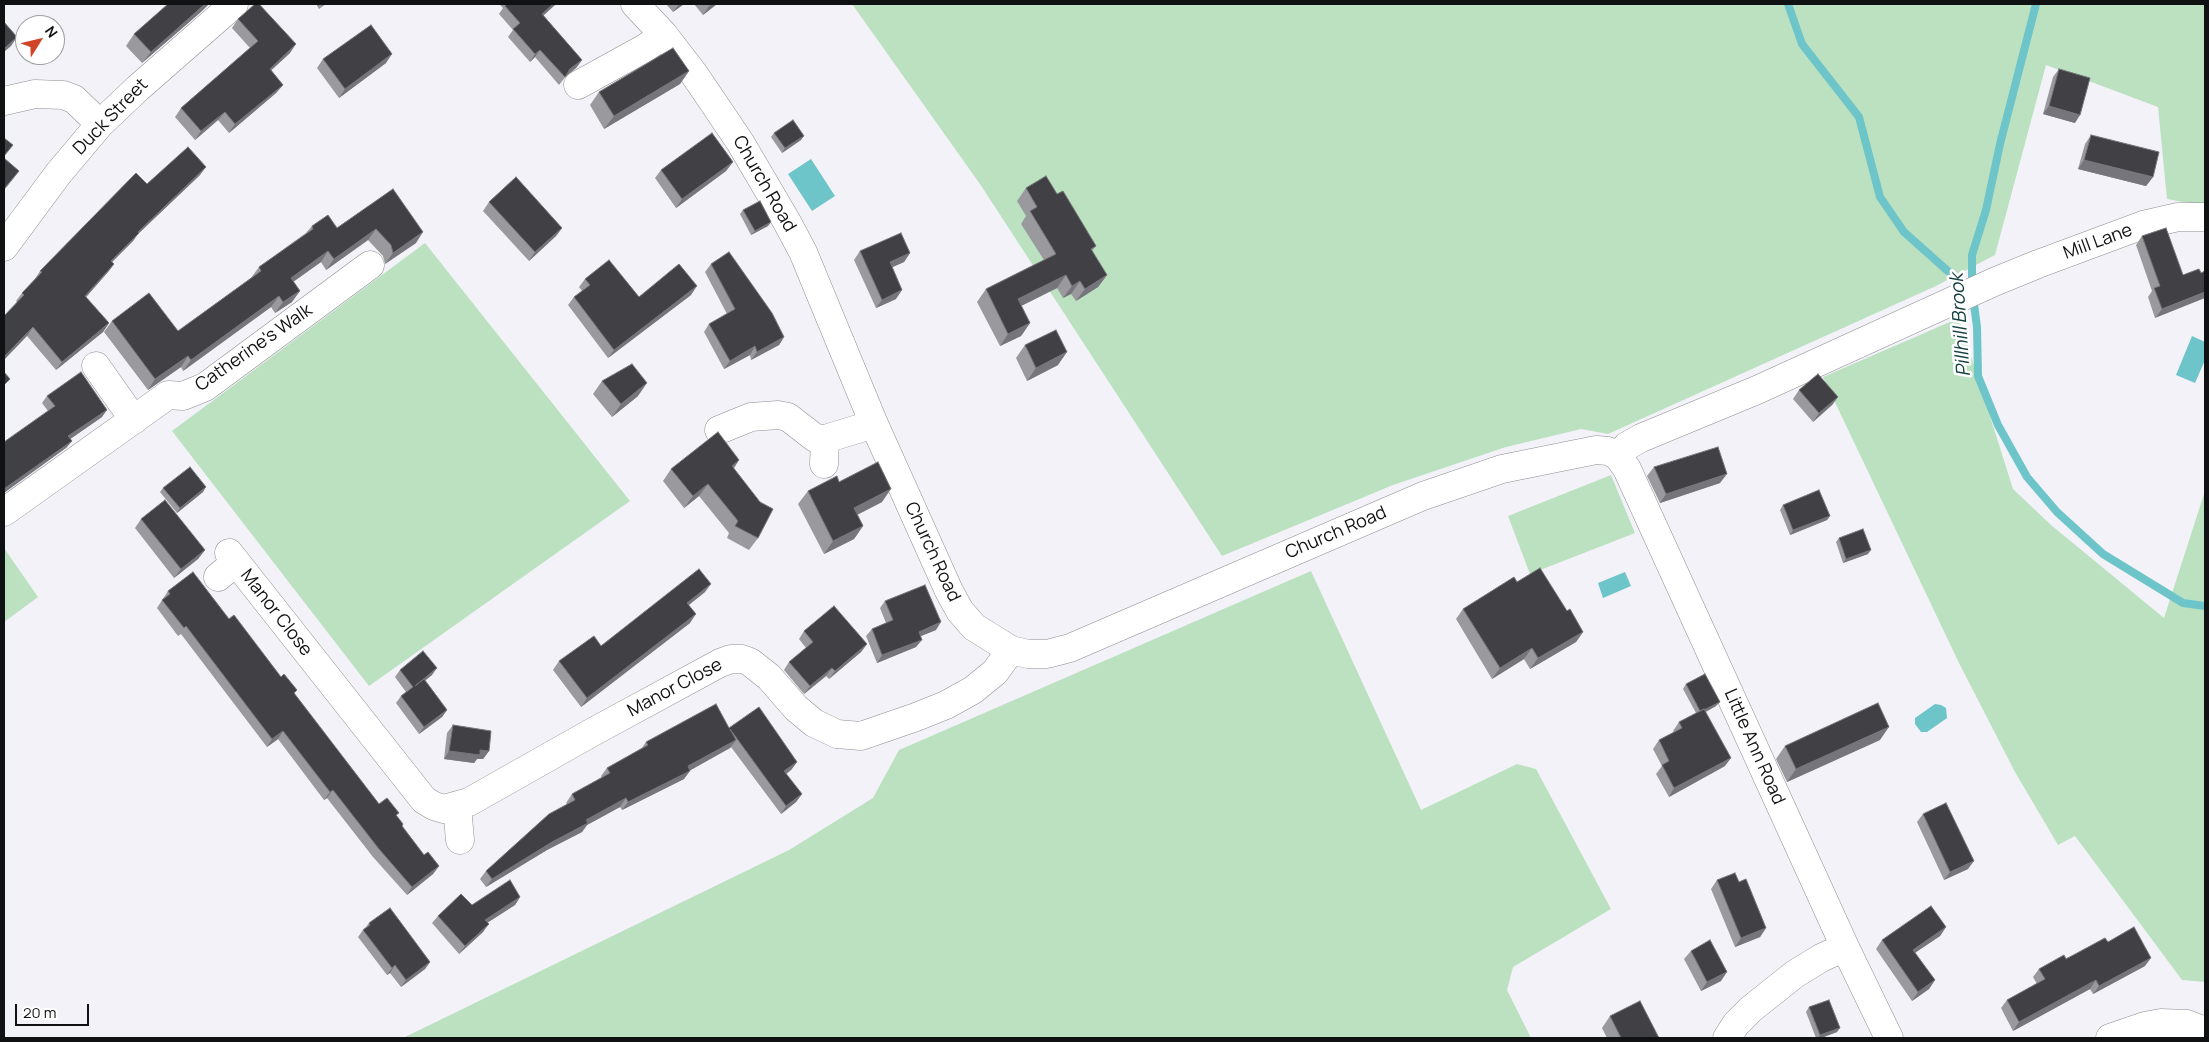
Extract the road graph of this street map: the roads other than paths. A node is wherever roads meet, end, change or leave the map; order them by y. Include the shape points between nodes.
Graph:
1 (234, 4) edge
2 (635, 4) edge
3 (664, 35) junction
4 (578, 85) dead end
5 (4, 101) edge
6 (100, 124) junction
7 (2205, 217) edge
8 (4, 246) edge
9 (370, 265) dead end
10 (96, 366) dead end
11 (134, 420) junction
12 (874, 424) junction
13 (719, 430) edge
14 (1618, 456) junction
15 (4, 512) edge
16 (228, 564) dead end
17 (1011, 650) junction
18 (457, 806) junction
19 (460, 840) dead end
20 (1845, 947) junction
21 (2205, 1031) edge
22 (1727, 1038) edge
23 (1889, 1038) edge
24 (2110, 1038) edge

1 - 6 street, Duck Street
2 - 3 street, Church Road
3 - 4 street
3 - 12 street, Church Road via 740,142 788,222
5 - 6 street via 35,94 63,95 74,99
6 - 8 street, Duck Street
7 - 14 street, Mill Lane via 2178,217 2143,225 1994,282 1766,386 1641,438
9 - 11 street, Catherine's Walk via 205,387 183,396 168,395
10 - 11 street
11 - 15 street, Catherine's Walk
12 - 13 street via 825,452 815,438 788,418 778,415 751,417
12 - 17 street, Church Road via 960,611 974,627
14 - 17 street, Church Road via 1596,450 1502,469 1423,496 1070,648 1047,654
14 - 20 street, Little Ann Road via 1628,469
16 - 18 street, Manor Close via 424,800 444,809
17 - 18 street, Manor Close via 995,672 974,690 916,717 861,736 837,734 820,726 796,708 756,667 742,659 731,659
18 - 19 street
20 - 22 street via 1795,974 1751,1009
20 - 23 street, Little Ann Road
21 - 24 street via 2187,1024 2161,1023

